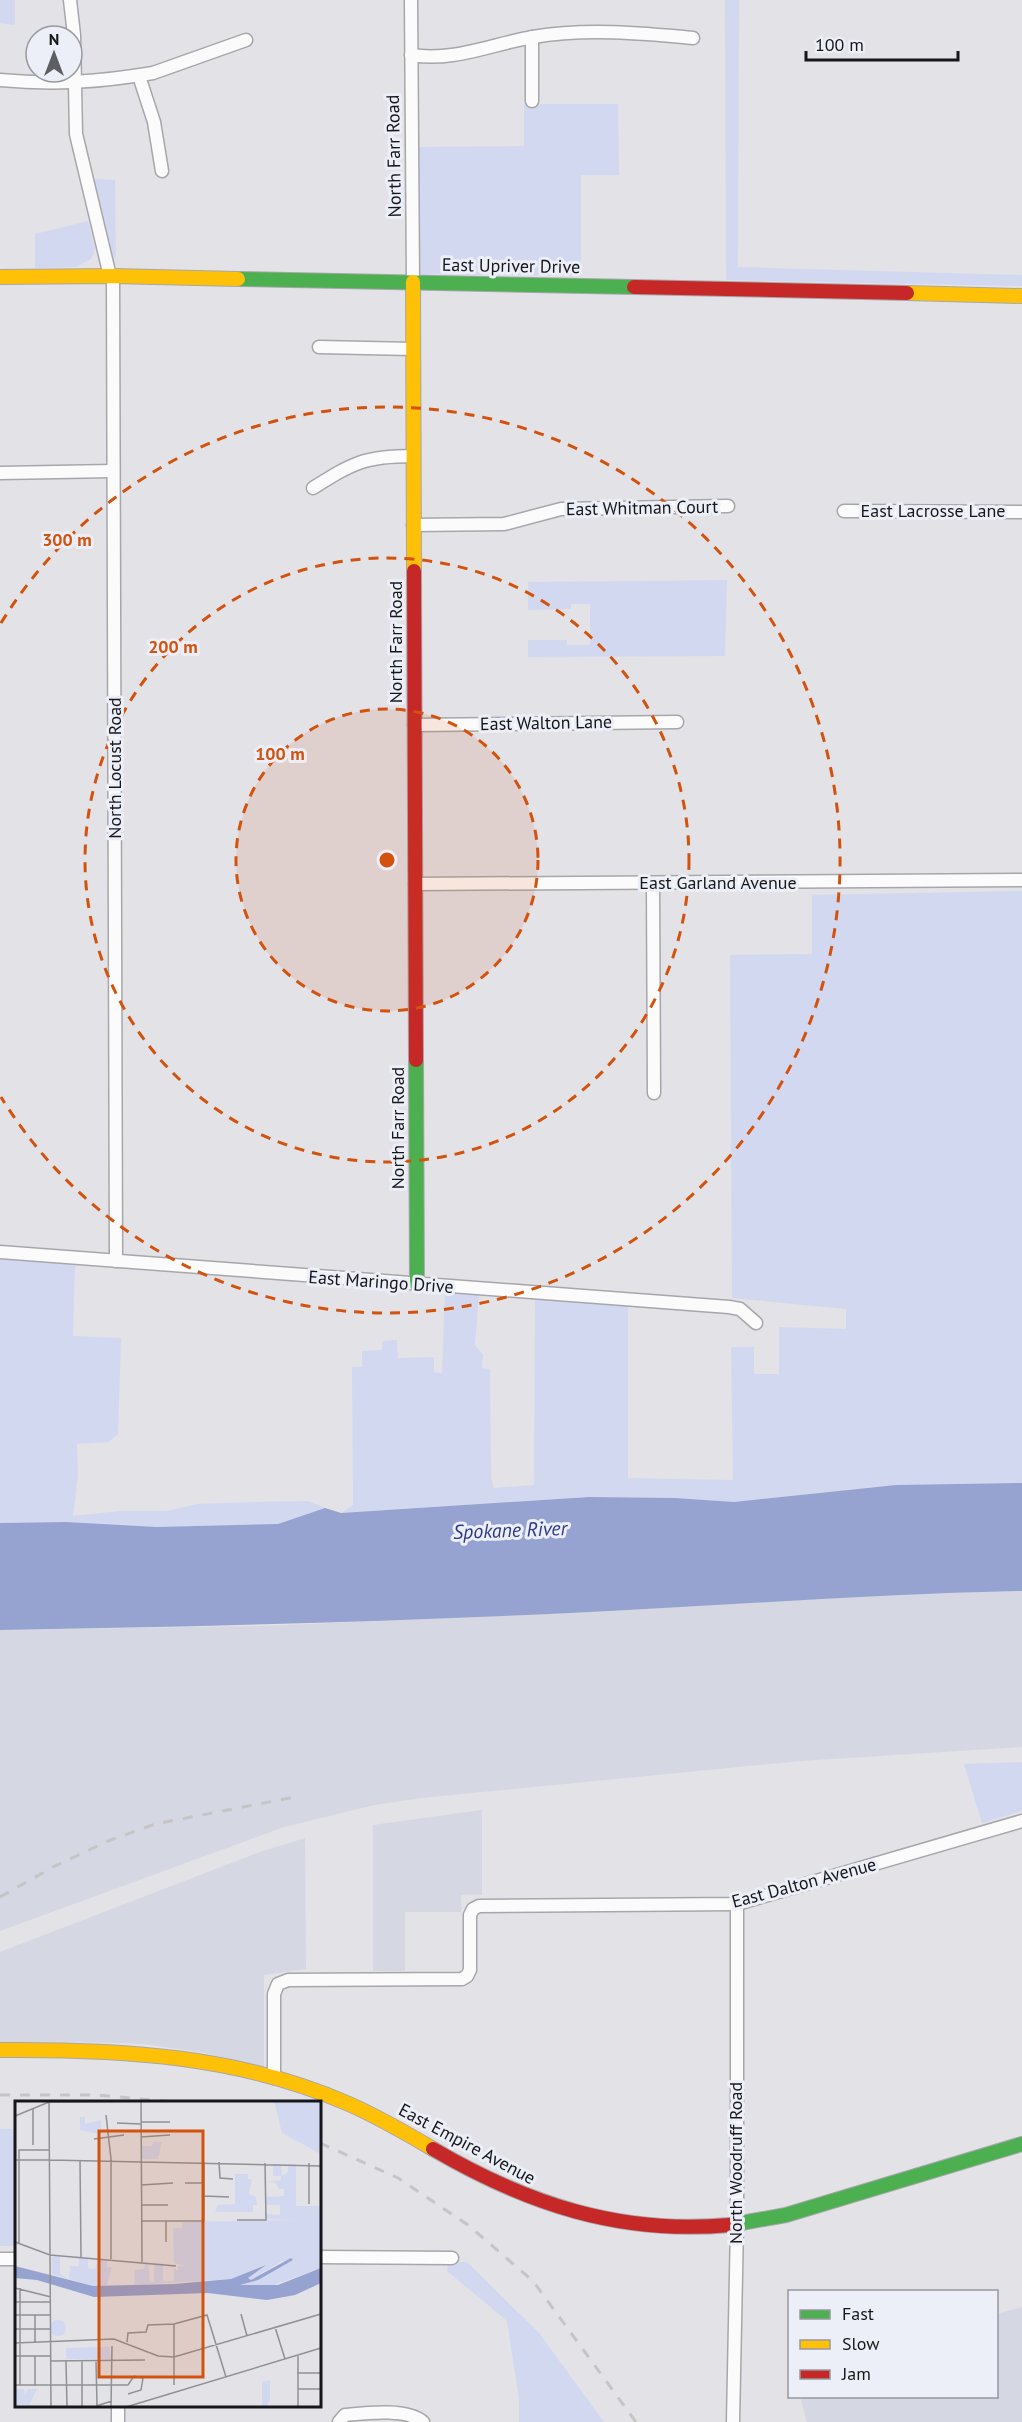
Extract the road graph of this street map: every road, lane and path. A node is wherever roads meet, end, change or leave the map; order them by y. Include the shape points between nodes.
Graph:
1 (70, 0) edge
2 (411, 0) edge
3 (73, 24) edge
4 (532, 37) junction
5 (693, 38) dead end
6 (246, 40) dead end
7 (411, 55) junction
8 (139, 76) junction
9 (0, 80) edge
10 (24, 82) edge
11 (84, 83) edge
12 (75, 84) edge
13 (532, 101) dead end
14 (162, 171) dead end
15 (111, 276) junction
16 (0, 277) edge
17 (413, 282) junction
18 (1022, 297) edge
19 (319, 347) dead end
20 (413, 349) junction
21 (413, 456) junction
22 (114, 471) junction
23 (0, 473) edge
24 (313, 488) dead end
25 (728, 506) dead end
26 (844, 511) dead end
27 (1022, 512) edge
28 (413, 525) junction
29 (677, 722) dead end
30 (414, 724) junction
31 (1022, 880) edge
32 (415, 884) junction
33 (653, 884) junction
34 (654, 1093) dead end
35 (0, 1252) edge
36 (116, 1261) junction
37 (417, 1285) junction
38 (756, 1323) dead end
39 (1022, 1821) edge
40 (736, 1904) junction
41 (0, 2050) edge
42 (274, 2078) junction
43 (1022, 2144) edge
44 (736, 2225) junction
45 (321, 2257) edge
46 (452, 2258) dead end
47 (339, 2422) edge
48 (423, 2422) edge
49 (733, 2422) edge

1 - 3 street, North Locust Road
2 - 7 street, North Farr Road
4 - 5 street via 608,32
4 - 7 street via 444,57
4 - 13 street
6 - 8 street
7 - 17 street, North Farr Road
8 - 11 street
8 - 14 street via 154,122
9 - 10 street
12 - 15 street, North Locust Road via 76,134
15 - 16 street, East Upriver Drive
15 - 17 street, East Upriver Drive
15 - 22 street, North Locust Road
17 - 18 street, East Upriver Drive
17 - 20 street, North Farr Road
19 - 20 street
20 - 21 street, North Farr Road
21 - 24 street via 360,461
21 - 28 street, North Farr Road
22 - 23 street
22 - 36 street, North Locust Road
25 - 28 street, East Whitman Court via 561,509 504,524
26 - 27 street, East Lacrosse Lane
28 - 30 street, North Farr Road
29 - 30 street, East Walton Lane
30 - 32 street, North Farr Road
31 - 33 street, East Garland Avenue
32 - 33 street, East Garland Avenue
32 - 37 street, North Farr Road
33 - 34 street
35 - 36 street, East Maringo Drive
36 - 37 street, East Maringo Drive
37 - 38 street, East Maringo Drive via 729,1307 741,1310
39 - 40 street, East Dalton Avenue
40 - 42 street, East Dalton Avenue via 487,1905 473,1910 469,1923 470,1967 467,1976 454,1981 288,1980 278,1984 274,1994
40 - 44 street, North Woodruff Road
41 - 42 street, East Empire Avenue via 103,2049 153,2053 218,2062
42 - 44 street, East Empire Avenue via 368,2113 492,2181 554,2207 636,2224
43 - 44 street, East Empire Avenue via 780,2216
44 - 49 street, North Woodruff Road
45 - 46 street
47 - 48 street via 345,2415 369,2412 406,2414

